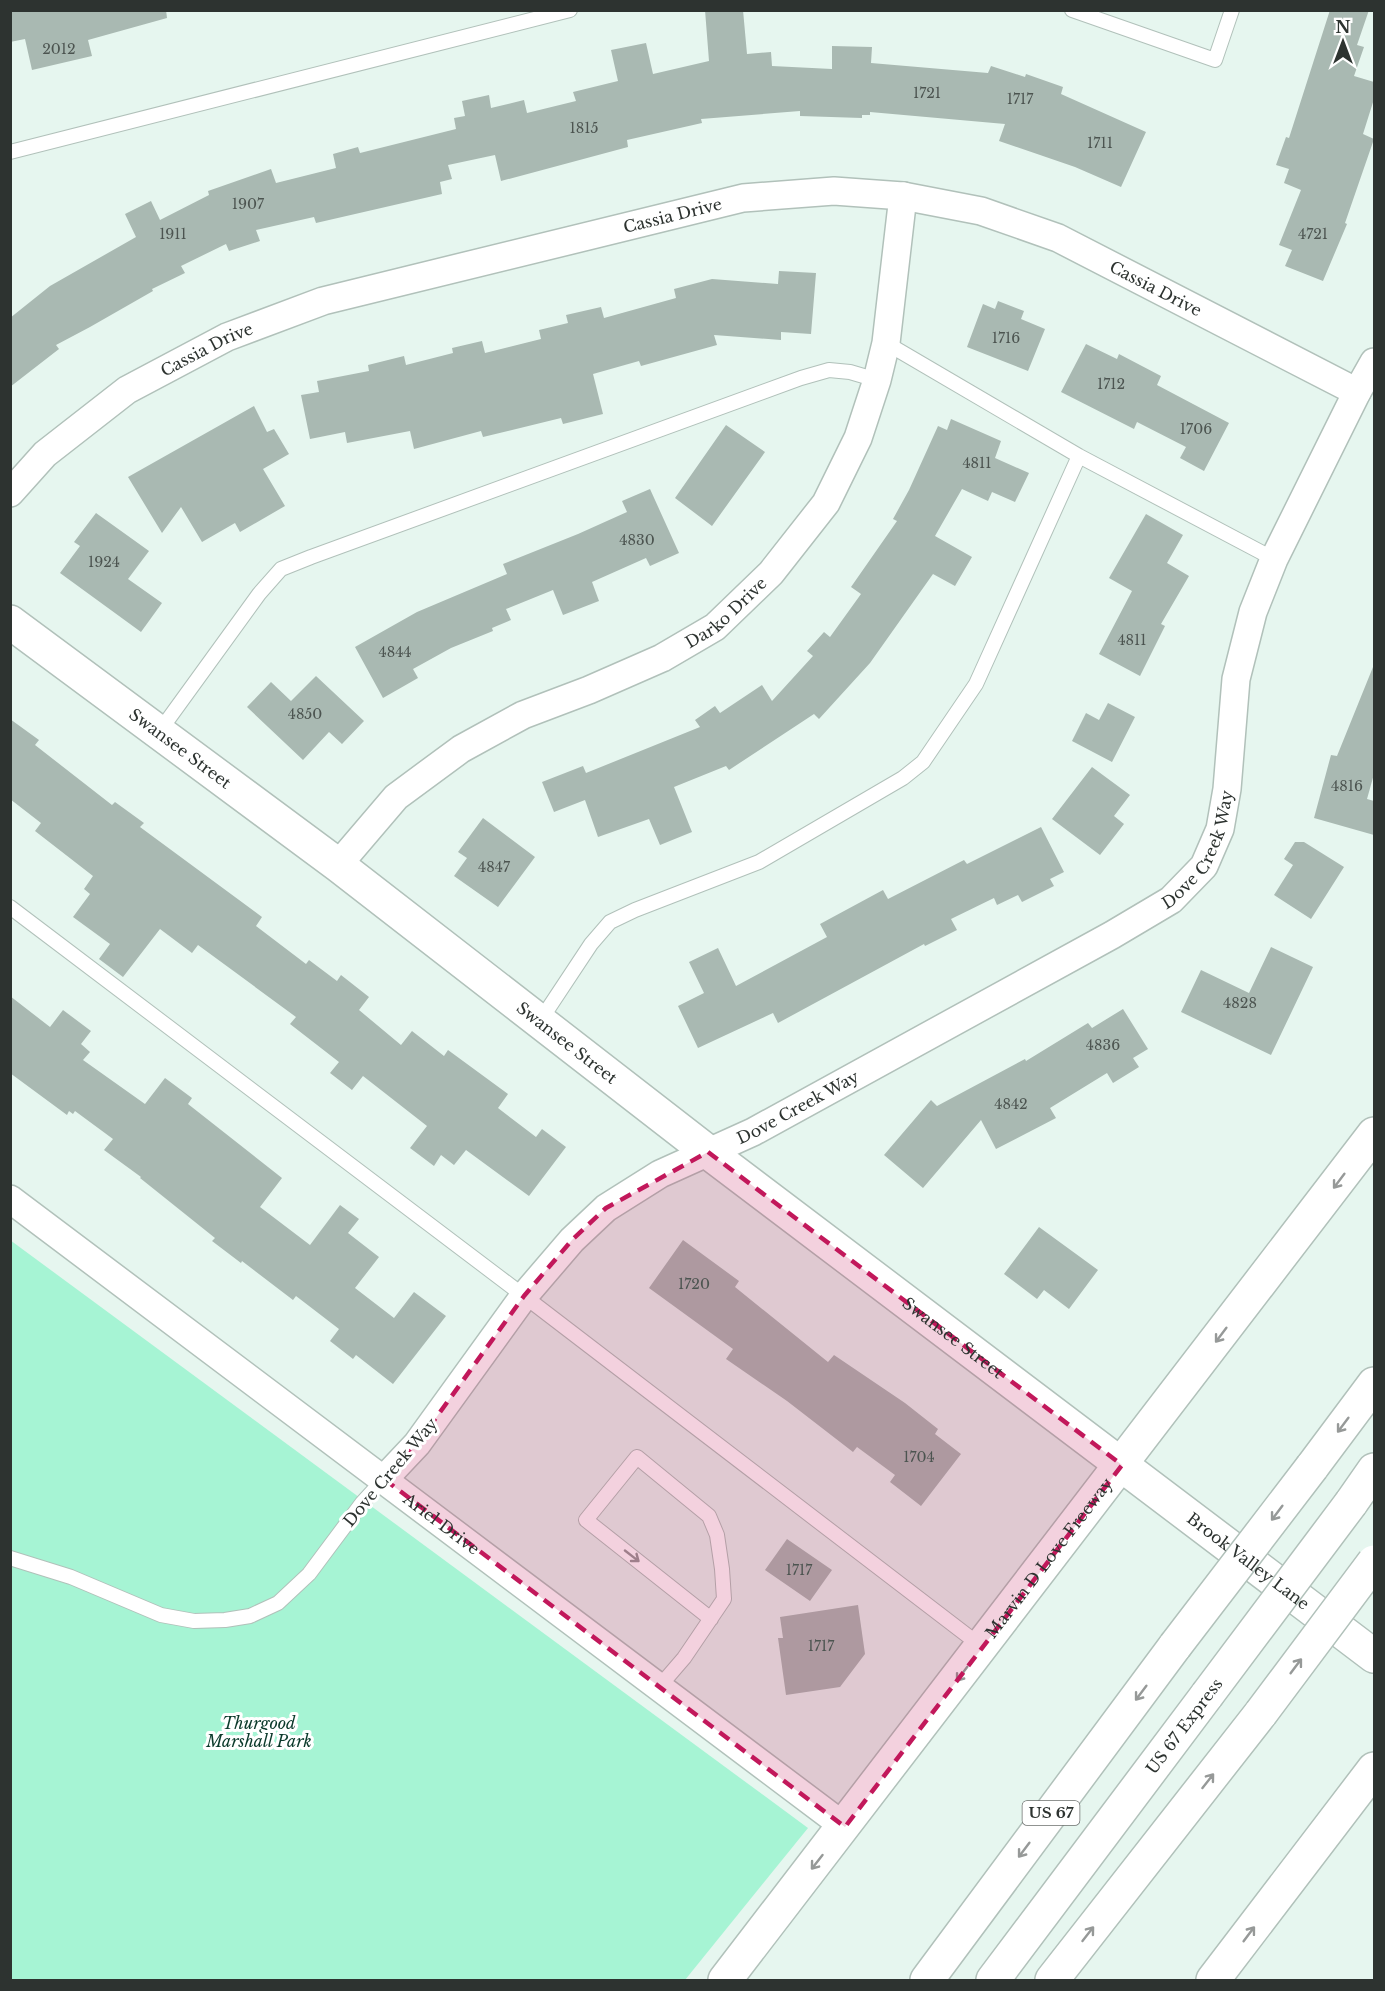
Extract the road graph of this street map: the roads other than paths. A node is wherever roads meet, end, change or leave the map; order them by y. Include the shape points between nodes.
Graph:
1 (570, 10) edge
2 (1072, 10) edge
3 (1232, 10) edge
4 (10, 152) edge
5 (903, 196) junction
6 (886, 343) junction
7 (1374, 362) edge
8 (878, 380) junction
9 (1357, 392) junction
10 (1079, 456) junction
11 (10, 493) edge
12 (1274, 559) junction
13 (10, 622) edge
14 (159, 732) junction
15 (338, 865) junction
16 (10, 907) edge
17 (540, 1022) junction
18 (1374, 1134) edge
19 (708, 1152) junction
20 (10, 1199) edge
21 (524, 1296) junction
22 (1374, 1384) edge
23 (1122, 1465) junction
24 (1374, 1470) edge
25 (384, 1479) junction
26 (10, 1558) edge
27 (1374, 1562) edge
28 (711, 1619) junction
29 (982, 1647) junction
30 (1374, 1656) edge
31 (659, 1687) junction
32 (1374, 1769) edge
33 (844, 1827) junction
34 (725, 1980) edge
35 (927, 1980) edge
36 (993, 1980) edge
37 (1052, 1980) edge
38 (1213, 1980) edge

1 - 4 lane
2 - 3 lane via 1215,60
5 - 6 street, Darko Drive
5 - 9 street, Cassia Drive via 981,211 1058,238
5 - 11 street, Cassia Drive via 834,191 743,198 323,301 227,337 127,390 45,454
6 - 8 street, Darko Drive
6 - 10 lane
7 - 9 street, Dove Creek Way
8 - 14 lane via 830,370 801,378 281,569
8 - 15 street, Darko Drive via 858,438 826,503 771,573 715,627 663,658 523,715 460,749 396,797
9 - 12 street, Dove Creek Way
10 - 12 lane
10 - 17 lane via 976,684 923,762 903,778 759,862 610,922
12 - 19 street, Dove Creek Way via 1253,612 1236,679 1227,789 1220,829 1204,866 1171,900 1112,935 753,1132
13 - 14 main road, Swansee Street
14 - 15 main road, Swansee Street
15 - 17 main road, Swansee Street
16 - 21 lane
17 - 19 main road, Swansee Street
18 -> 23 main road, Marvin D Love Freeway
19 - 21 street, Dove Creek Way via 660,1174 606,1208 572,1240
19 - 23 main road, Swansee Street
20 - 25 street, Ariel Drive
21 - 25 street, Dove Creek Way via 417,1444
21 - 29 lane
22 -> 35 main road, US 67, bridge
23 - 29 main road, Marvin D Love Freeway
23 - 30 main road, Brook Valley Lane
24 - 36 main road, US 67 Express, bridge
25 - 26 lane, Dove Creek Way via 309,1574 278,1604 250,1616 194,1621 161,1615 71,1577
25 - 31 street, Ariel Drive
37 -> 27 main road, bridge
28 -> 28 lane via 724,1599 717,1535 709,1516 637,1457 586,1520
28 - 31 lane
29 -> 33 main road, Marvin D Love Freeway
31 - 33 street, Ariel Drive
38 -> 32 main road
33 -> 34 main road, Marvin D Love Freeway

